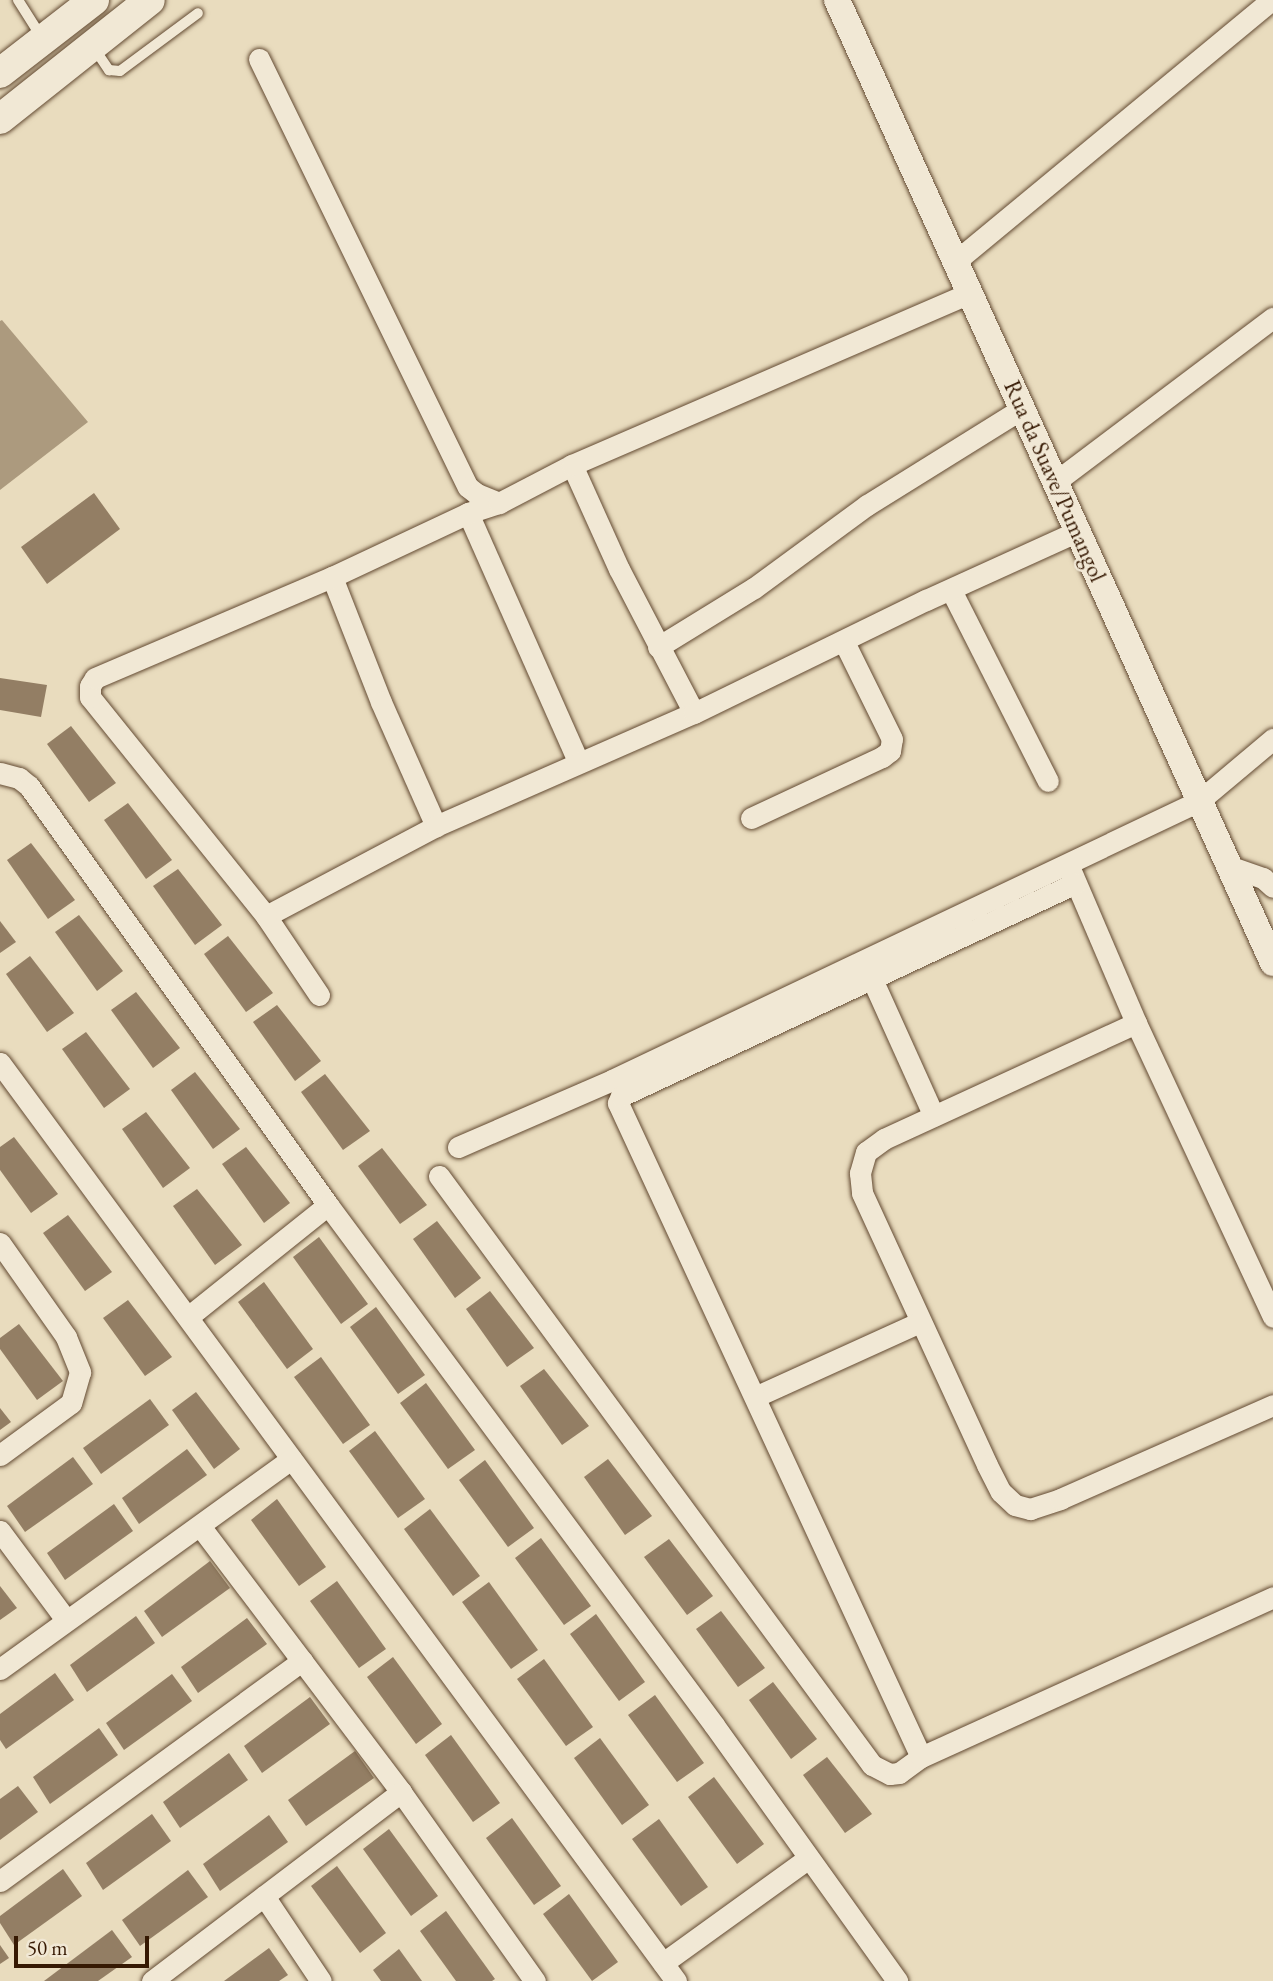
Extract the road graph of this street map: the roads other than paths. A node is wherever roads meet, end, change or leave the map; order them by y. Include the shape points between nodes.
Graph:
1 (18, 0) edge
2 (94, 0) edge
3 (150, 0) edge
4 (837, 0) edge
5 (1272, 0) edge
6 (198, 13) dead end
7 (43, 41) junction
8 (93, 45) junction
9 (259, 59) dead end
10 (0, 72) edge
11 (0, 119) edge
12 (956, 261) junction
13 (971, 292) junction
14 (1273, 317) edge
15 (1021, 409) junction
16 (572, 464) junction
17 (1055, 482) junction
18 (499, 503) junction
19 (468, 513) junction
20 (1078, 531) junction
21 (332, 577) junction
22 (951, 590) junction
23 (844, 642) junction
24 (658, 647) junction
25 (694, 713) junction
26 (1273, 739) edge
27 (578, 761) junction
28 (0, 773) edge
29 (1048, 781) dead end
30 (1199, 801) junction
31 (751, 818) dead end
32 (436, 826) junction
33 (1231, 867) junction
34 (1072, 873) junction
35 (1273, 887) edge
36 (265, 916) junction
37 (1273, 962) edge
38 (872, 979) junction
39 (319, 995) dead end
40 (1136, 1023) junction
41 (0, 1063) edge
42 (934, 1116) junction
43 (458, 1146) dead end
44 (439, 1176) dead end
45 (328, 1205) junction
46 (0, 1243) edge
47 (188, 1317) junction
48 (1273, 1317) edge
49 (920, 1322) junction
50 (757, 1396) junction
51 (1273, 1405) edge
52 (0, 1455) edge
53 (290, 1459) junction
54 (200, 1526) junction
55 (0, 1531) edge
56 (1273, 1597) edge
57 (66, 1620) junction
58 (302, 1661) junction
59 (0, 1669) edge
60 (921, 1757) junction
61 (401, 1793) junction
62 (807, 1859) junction
63 (0, 1881) edge
64 (264, 1896) junction
65 (663, 1963) junction
66 (152, 1981) edge
67 (321, 1981) edge
68 (535, 1981) edge
69 (676, 1981) edge
70 (897, 1981) edge

1 - 7 lane
2 - 7 main road
3 - 8 main road
4 - 12 street, Rua da Suave/Pumangol
5 - 12 street
6 - 8 lane via 120,71 109,70
7 - 10 main road
8 - 11 main road
9 - 18 street via 468,487
12 - 13 street, Rua da Suave/Pumangol
13 - 15 street, Rua da Suave/Pumangol
13 - 16 street
14 - 17 street
15 - 17 street, Rua da Suave/Pumangol
15 - 24 street via 867,505 754,588
16 - 18 street
16 - 24 street
17 - 20 street, Rua da Suave/Pumangol
18 - 19 street
19 - 21 street
19 - 27 street
20 - 22 street
20 - 30 street, Rua da Suave/Pumangol
21 - 32 street
21 - 36 street via 96,678 90,686 90,696
22 - 23 street
22 - 29 street
23 - 25 street
23 - 31 street via 892,739 890,751
24 - 25 street
25 - 27 street
26 - 30 street
27 - 32 street
28 - 45 street via 29,786
30 - 33 street, Rua da Suave/Pumangol
30 - 34 street
32 - 36 street
33 - 35 street via 1263,878
33 - 37 street, Rua da Suave/Pumangol
34 - 38 street
34 - 40 street
34 - 43 street
36 - 39 street
38 - 42 street
38 - 50 street via 621,1096 618,1103
40 - 42 street
40 - 48 street
41 - 47 street
42 - 49 street via 884,1139 866,1153 860,1173 862,1193
44 - 60 street via 872,1765 890,1774 900,1773
45 - 47 street
45 - 62 street via 714,1725
46 - 52 street via 66,1337 80,1372 71,1403
47 - 53 street
49 - 50 street
49 - 51 street via 1001,1492 1015,1506 1030,1509
50 - 60 street
53 - 54 street
53 - 65 street
54 - 57 street
54 - 58 street
55 - 57 street
56 - 60 street
57 - 59 street
58 - 61 street
58 - 63 street
61 - 64 street
61 - 68 street
62 - 65 street
62 - 70 street
64 - 66 street
64 - 67 street
65 - 69 street

